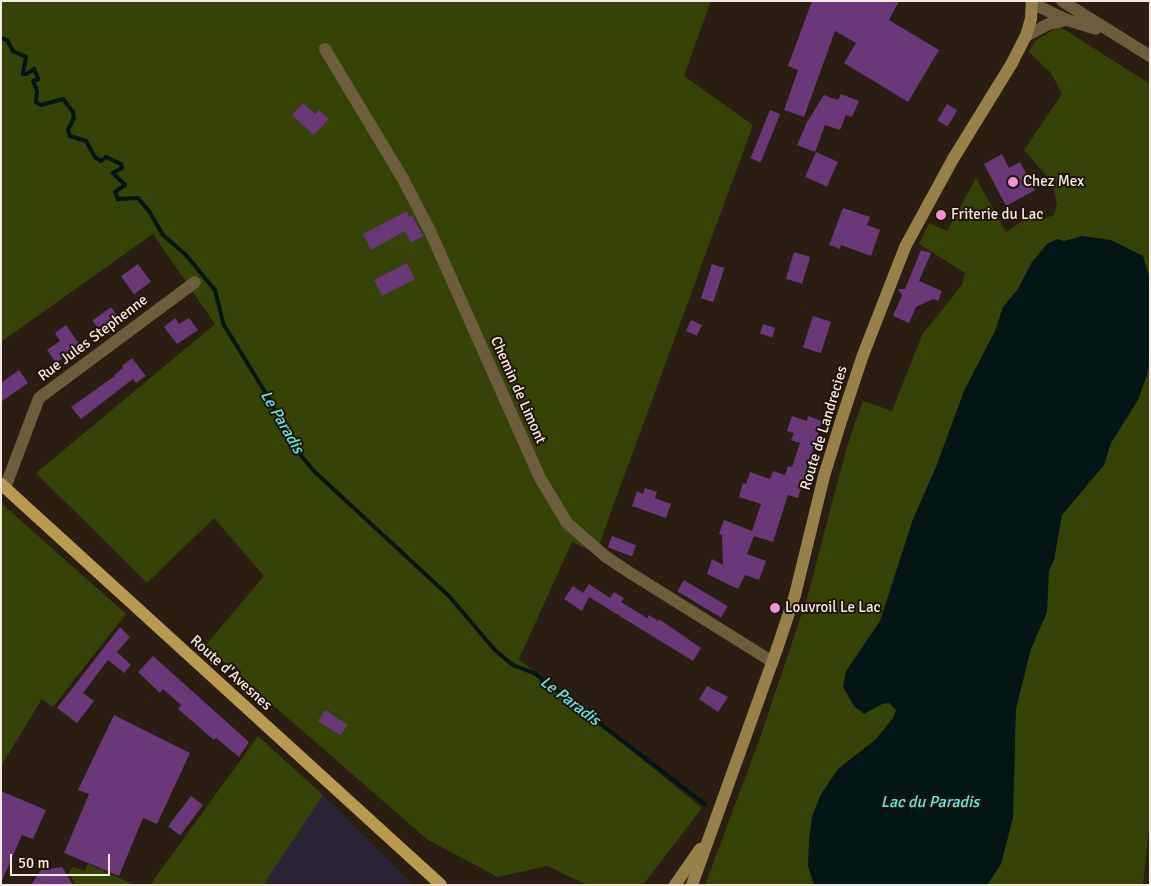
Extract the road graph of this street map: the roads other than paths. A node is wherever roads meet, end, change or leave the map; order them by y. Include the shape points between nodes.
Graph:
1 (1062, 1) edge
2 (1032, 2) edge
3 (1067, 20) junction
4 (1110, 33) junction
5 (1026, 36) junction
6 (325, 49) dead end
7 (1150, 56) edge
8 (195, 282) dead end
9 (3, 486) edge
10 (773, 662) junction
11 (711, 833) junction
12 (441, 885) edge
13 (675, 885) edge
14 (692, 885) edge

1 - 4 street
2 - 3 street
2 - 5 main road, Route de Landrecies
3 - 4 street
3 - 5 street via 1049,24
4 - 7 street
5 - 10 main road, Route de Landrecies via 905,247 842,418 824,476 795,595
6 - 10 street, Chemin de Limont via 403,179 430,231 540,478 567,522 605,556
8 - 9 street, Rue Jules Stephenne via 39,398
9 - 12 main road, Route d'Avesnes
10 - 11 main road, Route de Landrecies
11 - 13 main road
11 - 14 main road, Route de Landrecies

